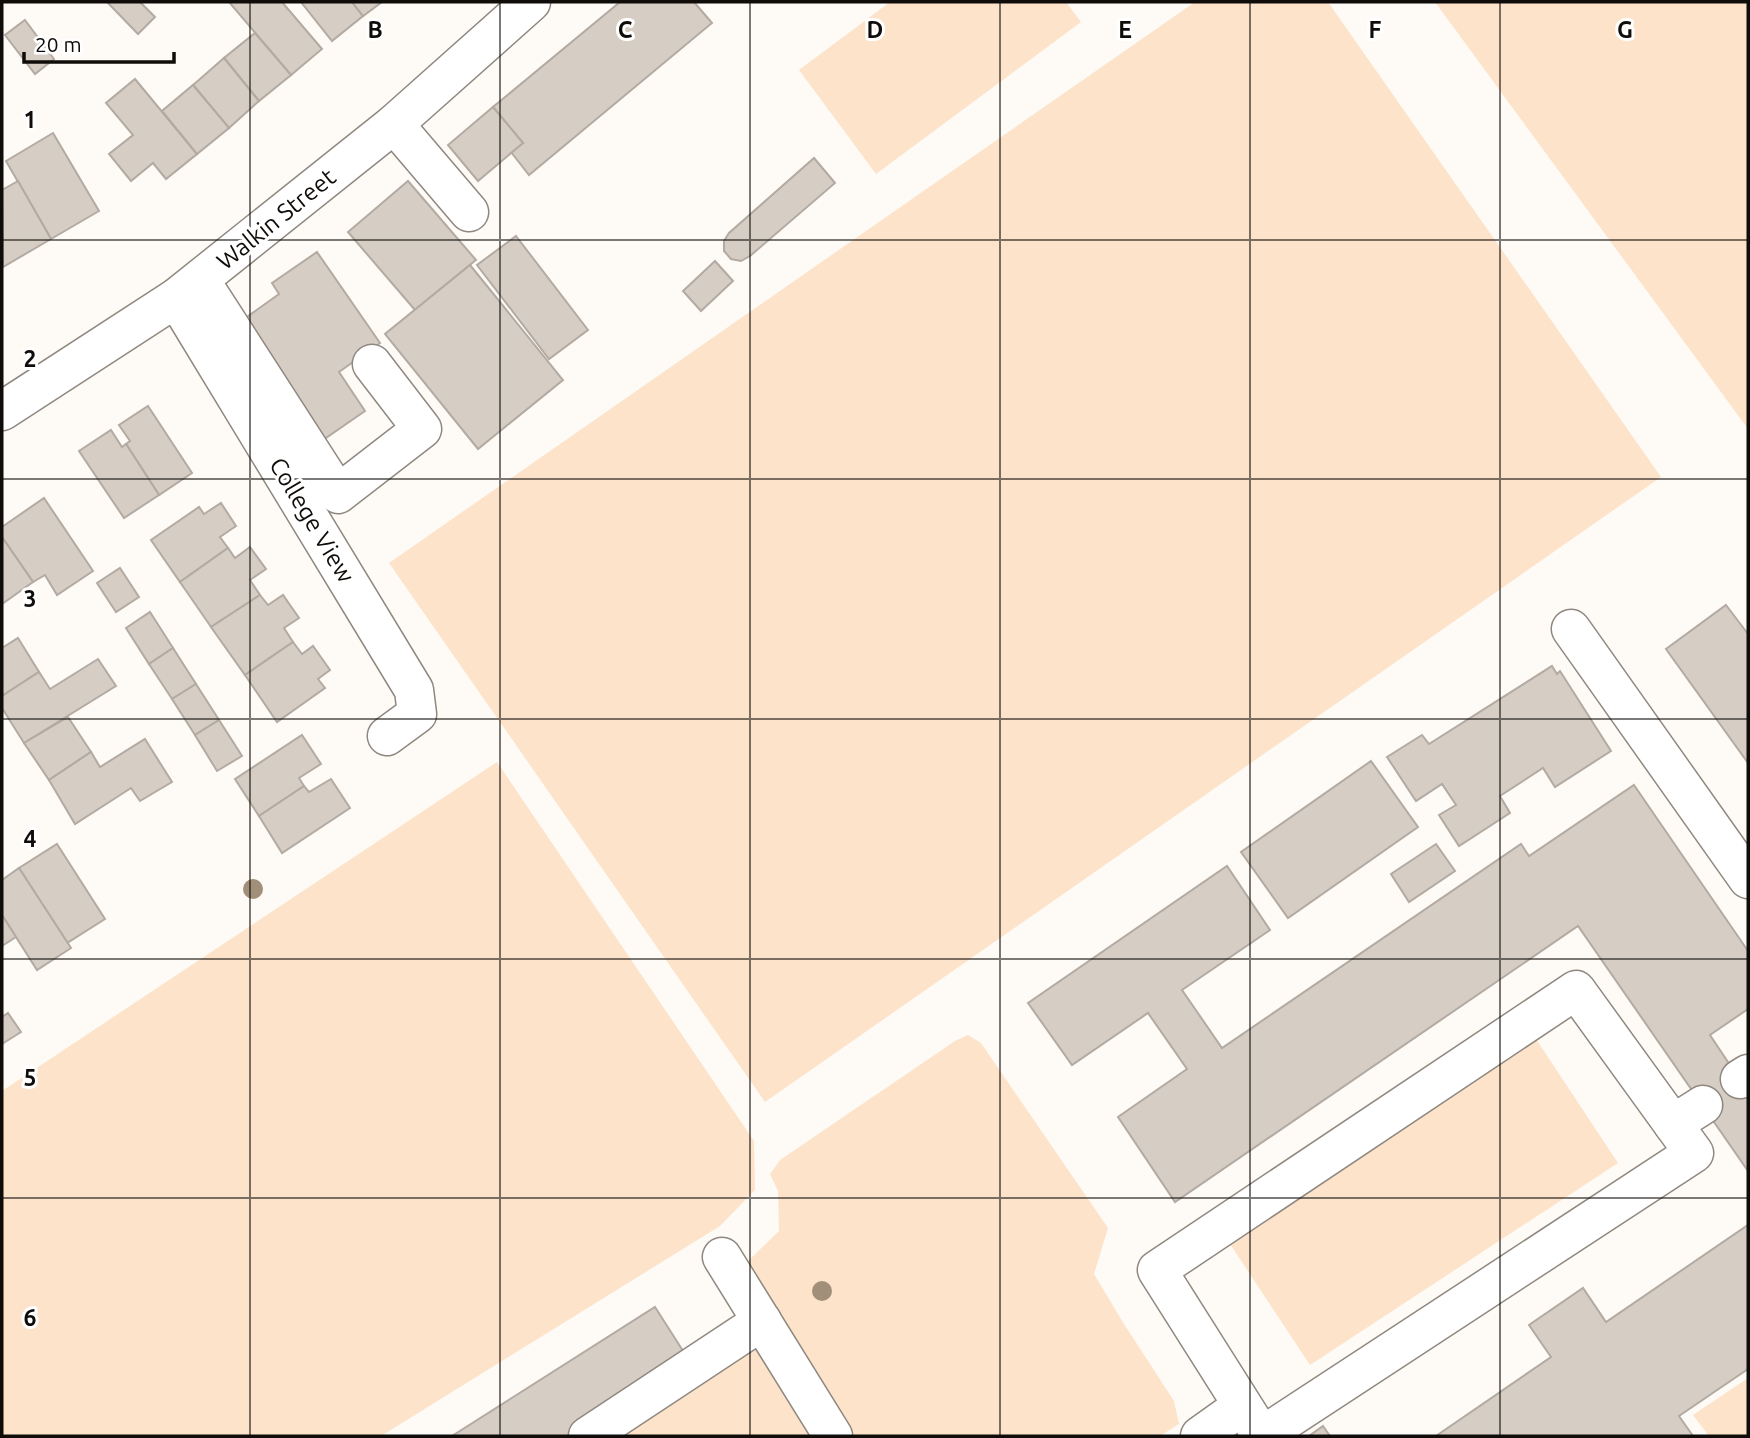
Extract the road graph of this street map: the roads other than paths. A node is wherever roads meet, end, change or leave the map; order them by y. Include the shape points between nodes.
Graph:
1 (531, 2) edge
2 (394, 124) junction
3 (469, 212) dead end
4 (188, 289) junction
5 (372, 364) dead end
6 (2, 411) edge
7 (1571, 629) dead end
8 (387, 736) dead end
9 (1748, 879) edge
10 (722, 1257) dead end
11 (762, 1321) junction
12 (1255, 1426) edge
13 (588, 1436) edge
14 (833, 1436) edge
15 (1200, 1436) edge

1 - 2 street, Walkin Street
2 - 3 street
2 - 4 street, Walkin Street
4 - 5 street via 338,494 422,429
4 - 6 street, Walkin Street
4 - 8 street, College View via 414,690 417,714
7 - 9 street
10 - 11 street
11 - 13 street
11 - 14 street
12 - 12 street via 1157,1270 1576,990 1688,1115 1694,1153
12 - 15 street

